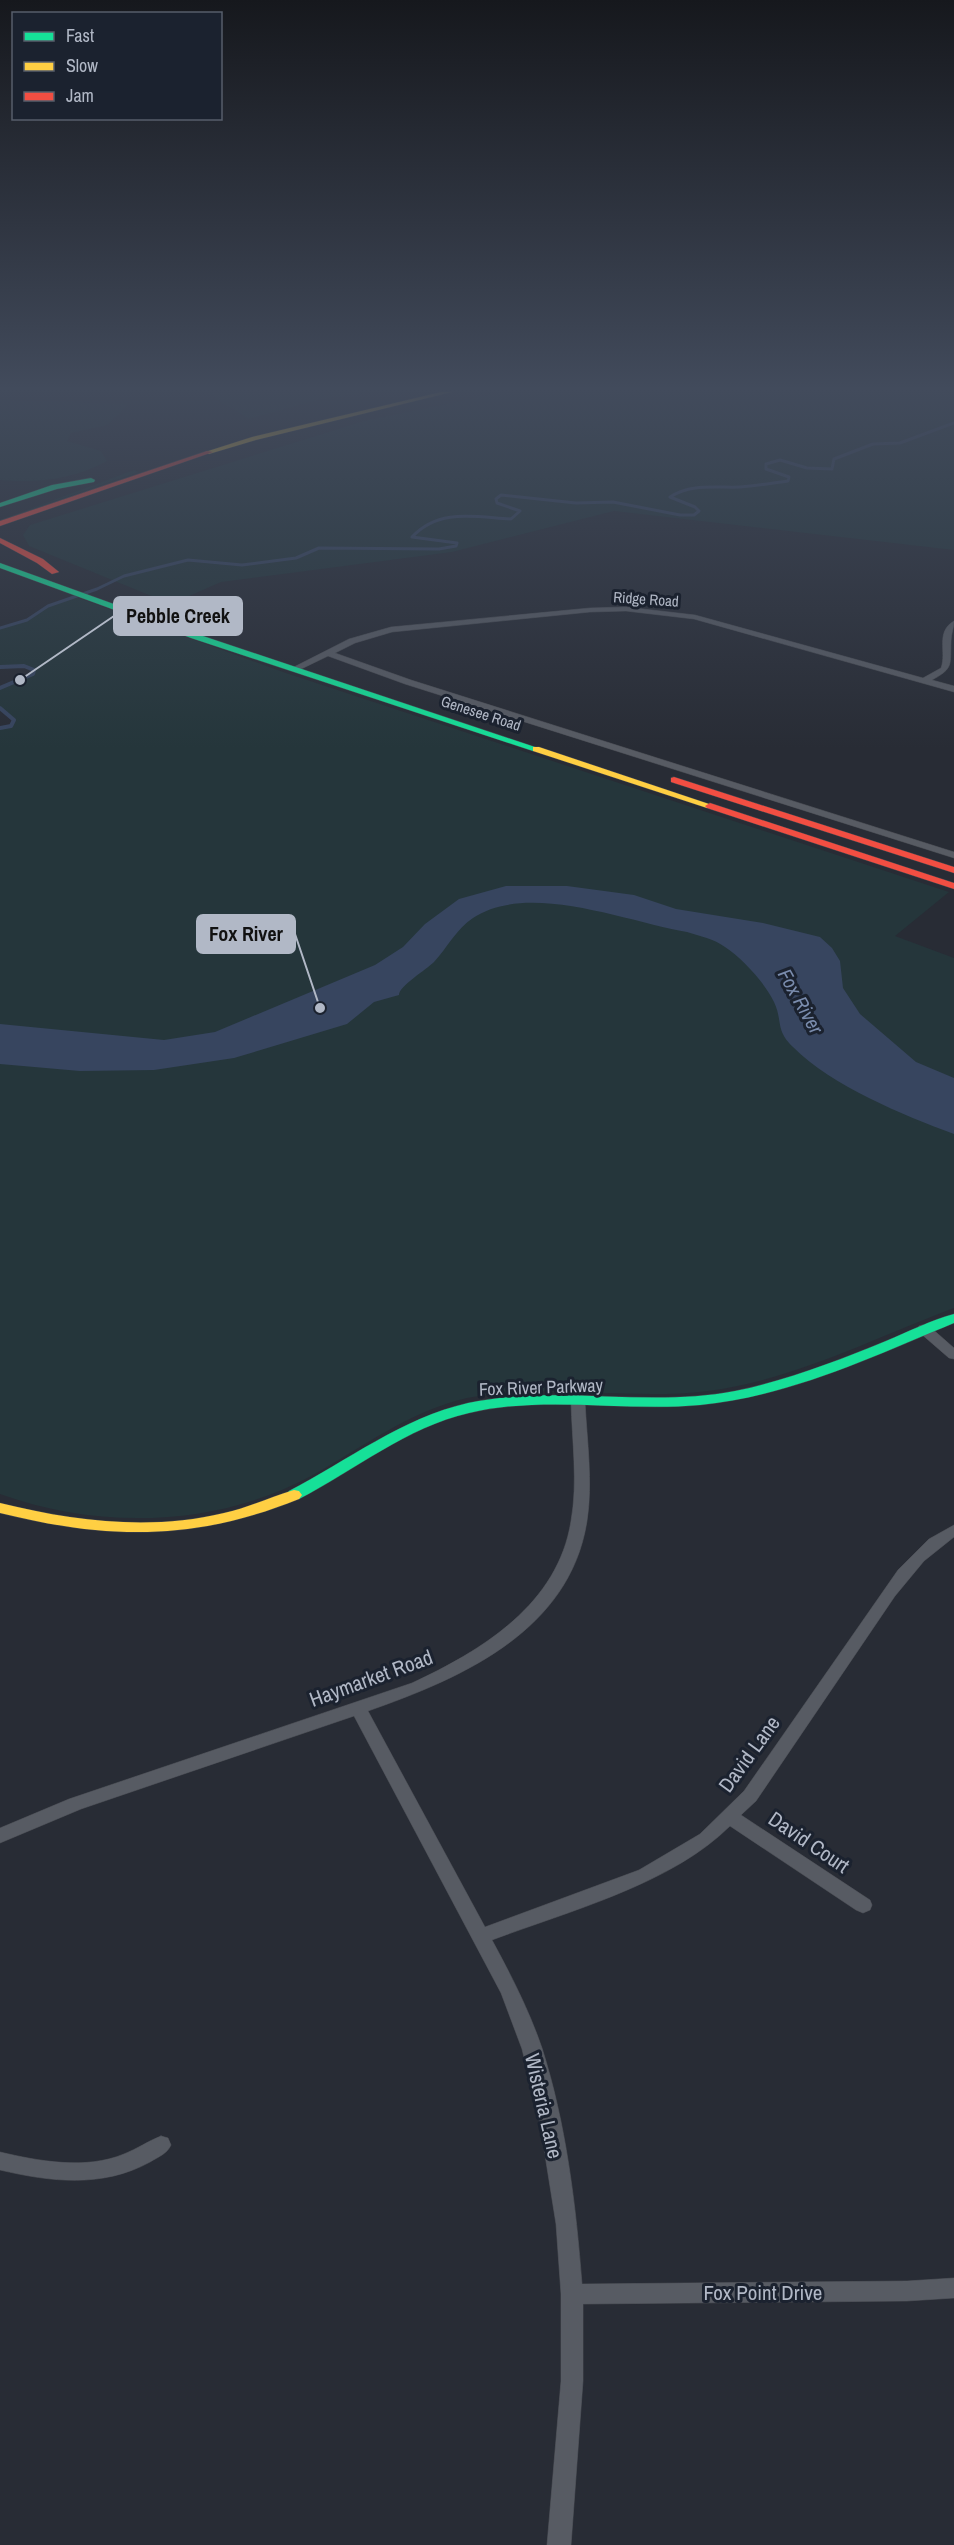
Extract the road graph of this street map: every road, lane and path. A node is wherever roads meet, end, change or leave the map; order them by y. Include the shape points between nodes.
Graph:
1 (21, 511) edge
2 (38, 511) edge
3 (0, 519) edge
4 (0, 526) edge
5 (0, 540) edge
6 (0, 552) edge
7 (0, 564) edge
8 (55, 572) junction
9 (954, 624) edge
10 (328, 654) junction
11 (309, 662) junction
12 (294, 669) junction
13 (924, 681) junction
14 (954, 689) edge
15 (954, 855) edge
16 (954, 870) edge
17 (954, 886) edge
18 (954, 1318) edge
19 (924, 1329) junction
20 (954, 1355) edge
21 (578, 1402) junction
22 (0, 1508) edge
23 (954, 1530) edge
24 (358, 1708) junction
25 (730, 1816) junction
26 (0, 1836) edge
27 (863, 1905) dead end
28 (482, 1936) junction
29 (161, 2145) dead end
30 (0, 2161) edge
31 (954, 2288) edge
32 (572, 2294) junction
33 (559, 2545) edge

1 - 3 main road
2 - 4 main road
5 - 8 main road
6 - 8 main road, Genesee Road
7 - 12 main road, Genesee Road
8 - 11 main road, Genesee Road
9 - 13 street via 946,634 945,669
10 - 11 street, Ridge Road
10 - 13 street, Ridge Road via 372,634 391,630 590,610 641,610 695,617
10 - 15 street, Genesee Road
11 - 12 street, Ridge Road
11 - 16 main road, Genesee Road
12 - 17 main road, Genesee Road
13 - 14 street, Ridge Road
18 - 19 main road, Fox River Parkway
19 - 20 street
19 - 21 main road, Fox River Parkway via 785,1384 739,1395 667,1402
21 - 22 main road, Fox River Parkway via 490,1404 438,1416 295,1496 202,1522 99,1528 51,1522
21 - 24 street, Haymarket Road via 579,1523 574,1546 549,1593 531,1615 476,1659 418,1687
23 - 25 street, David Lane via 913,1562 750,1796
24 - 26 street, Haymarket Road via 75,1804
24 - 28 street, Wisteria Lane
25 - 27 street, David Court
25 - 28 street, David Lane via 706,1839 645,1875
28 - 32 street, Wisteria Lane via 510,1991 532,2049 567,2223
29 - 30 street via 124,2164 96,2170 49,2170
31 - 32 street, Fox Point Drive
32 - 33 street, Wisteria Lane via 572,2381

